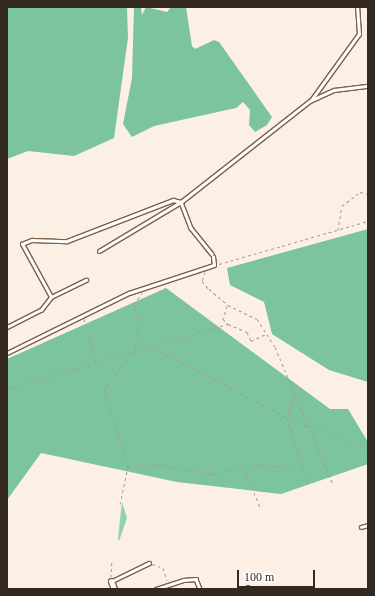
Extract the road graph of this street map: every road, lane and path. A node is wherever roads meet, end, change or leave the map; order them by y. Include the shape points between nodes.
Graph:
1 (357, 7) edge
2 (368, 86) edge
3 (310, 101) junction
4 (368, 194) edge
5 (181, 202) junction
6 (368, 221) edge
7 (338, 230) junction
8 (99, 251) dead end
9 (214, 265) junction
10 (209, 267) junction
11 (86, 280) dead end
12 (146, 287) junction
13 (51, 297) junction
14 (228, 305) junction
15 (83, 315) junction
16 (228, 324) junction
17 (7, 327) edge
18 (267, 334) junction
19 (155, 348) junction
20 (7, 353) edge
21 (135, 354) junction
22 (130, 355) junction
23 (97, 362) junction
24 (7, 389) edge
25 (294, 393) junction
26 (287, 418) junction
27 (308, 426) junction
28 (368, 448) edge
29 (300, 461) junction
30 (128, 467) junction
31 (245, 469) junction
32 (333, 484) dead end
33 (309, 487) dead end
34 (120, 504) dead end
35 (260, 507) dead end
36 (368, 525) edge
37 (361, 527) dead end
38 (112, 560) dead end
39 (149, 563) joint
40 (112, 581) junction
41 (169, 585) junction
42 (114, 589) edge
43 (156, 589) edge
44 (200, 589) edge

1 - 3 lane via 359,34
2 - 3 lane via 334,90
3 - 5 lane
4 - 7 path via 360,192 342,206
5 - 8 lane
5 - 9 lane via 191,228 213,255
5 - 13 lane via 173,200 67,241 32,240 22,244
6 - 7 path
7 - 9 path
9 - 10 lane
10 - 12 lane
10 - 14 path via 202,281
11 - 13 lane
12 - 15 lane
12 - 21 path via 134,304 138,324
13 - 17 lane via 41,310
14 - 16 path via 223,319
14 - 18 path via 257,319
15 - 20 lane
15 - 23 path
16 - 18 path via 247,332 251,341
16 - 19 path
18 - 25 path
19 - 21 path
19 - 26 path
21 - 22 path
22 - 23 path
22 - 30 path via 104,390
23 - 24 path
25 - 26 path
25 - 27 path
26 - 27 path
26 - 29 path
27 - 28 path
27 - 32 path
29 - 31 path via 283,467 260,465
29 - 33 path
30 - 31 path via 181,467 211,474
30 - 34 path
31 - 35 path
36 - 37 lane
38 - 40 path
39 - 40 lane
39 - 41 path via 163,568
40 - 42 street
41 - 43 lane
41 - 44 lane via 196,580

